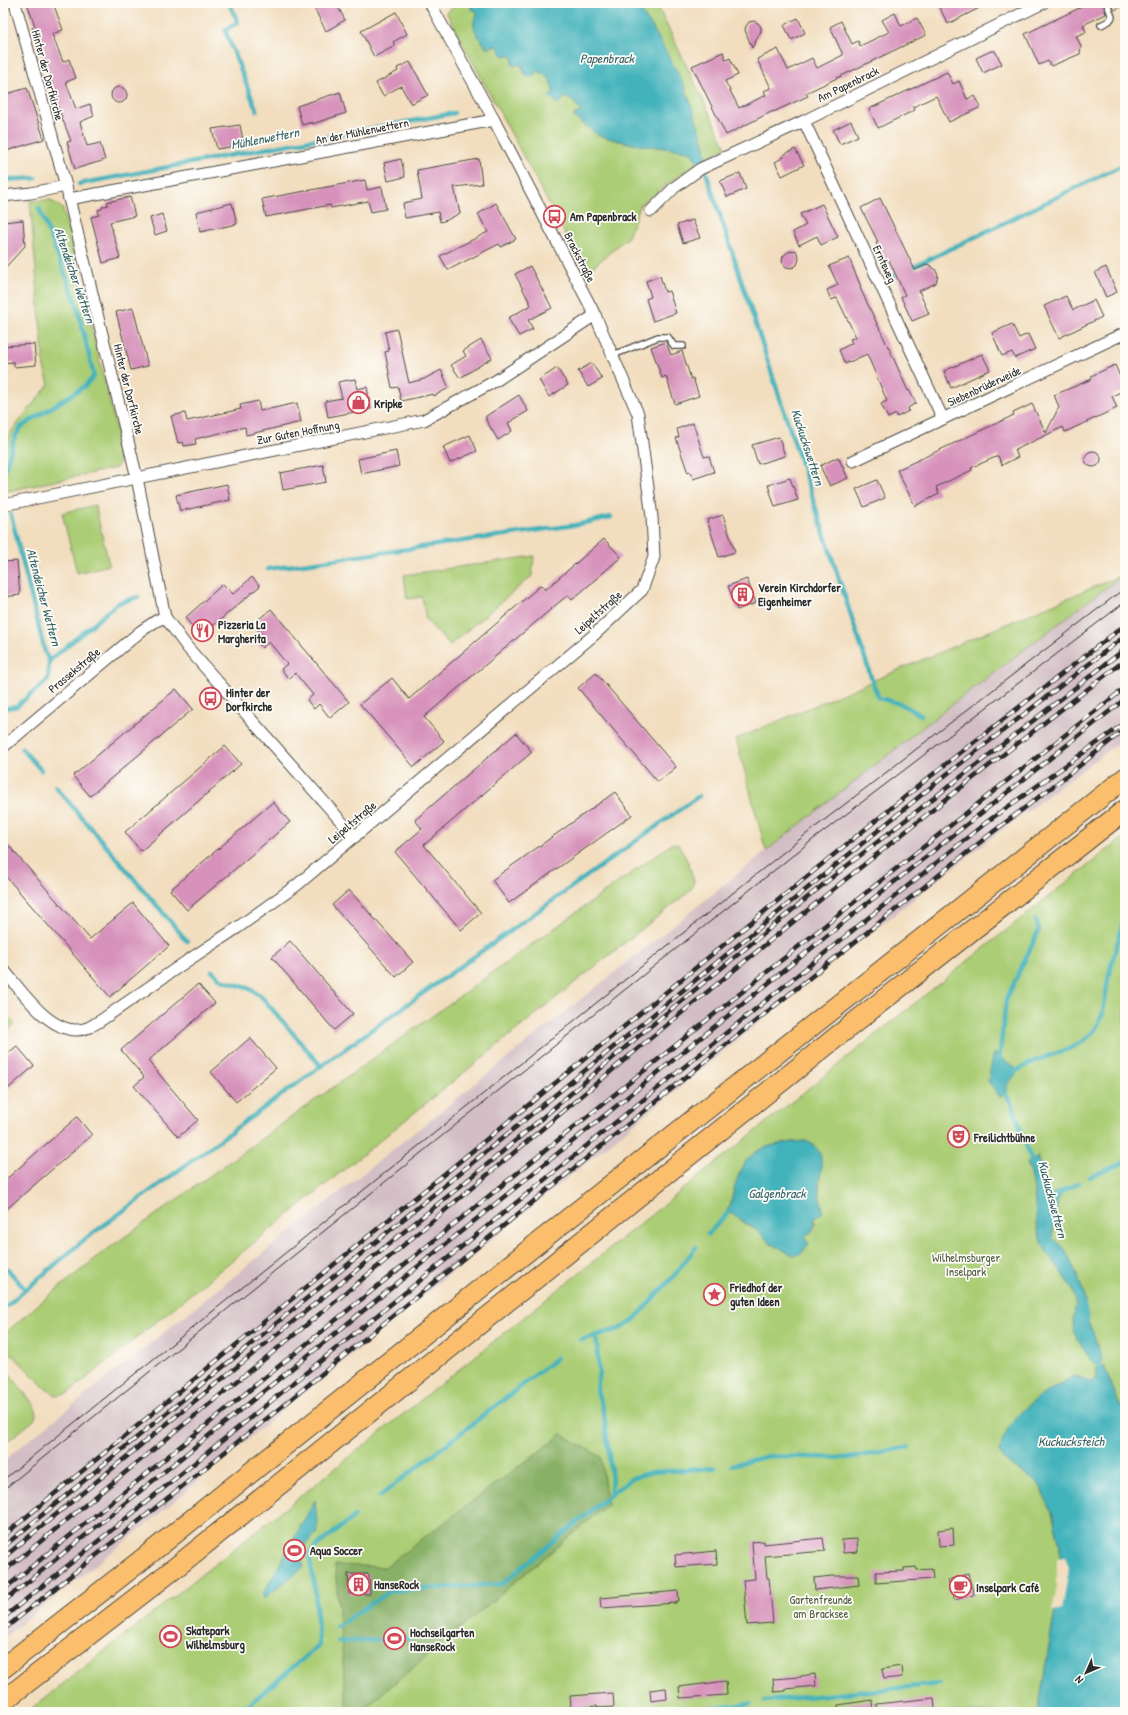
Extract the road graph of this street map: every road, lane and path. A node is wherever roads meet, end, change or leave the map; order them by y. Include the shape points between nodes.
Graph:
1 (15, 3) edge
2 (430, 3) edge
3 (1043, 3) edge
4 (1107, 3) edge
5 (1101, 25) dead end
6 (494, 120) junction
7 (804, 120) junction
8 (66, 186) junction
9 (3, 196) edge
10 (69, 199) junction
11 (651, 211) dead end
12 (595, 315) junction
13 (1125, 334) edge
14 (684, 346) dead end
15 (613, 355) junction
16 (943, 419) junction
17 (853, 461) dead end
18 (137, 478) junction
19 (3, 505) edge
20 (652, 517) joint
21 (164, 617) junction
22 (3, 748) edge
23 (1125, 778) edge
24 (1125, 810) edge
25 (355, 837) junction
26 (3, 969) edge
27 (3, 1668) edge
28 (3, 1701) edge

1 - 8 street, Hinter der Dorfkirche
2 - 6 street, Brackstraße
3 - 7 street, Am Papenbrack
4 - 5 lane via 1112,17
6 - 10 street, An der Mühlenwettern
6 - 12 street, Brackstraße
7 - 11 street, Am Papenbrack via 704,167 675,187
7 - 16 street, Ernteweg
8 - 9 street
8 - 10 street, Hinter der Dorfkirche
10 - 18 street, Hinter der Dorfkirche
12 - 15 street, Brackstraße
12 - 18 street, Zur Guten Hoffnung via 497,380 424,420
13 - 16 street, Siebenbrüderweide
14 - 15 lane via 674,346 668,337 658,337
15 - 20 street, Brackstraße via 638,414
16 - 17 street, Siebenbrüderweide
18 - 19 street, Zur Guten Hoffnung
18 - 21 street, Hinter der Dorfkirche
20 - 25 street, Leipeltstraße via 654,557 642,590 595,634
21 - 22 street, Prassekstraße via 141,631
21 - 25 street, Hinter der Dorfkirche via 192,653
23 - 27 highway
24 - 28 highway via 859,1019 170,1572
25 - 26 street, Leipeltstraße via 297,885 237,928 86,1029 70,1030 52,1023

